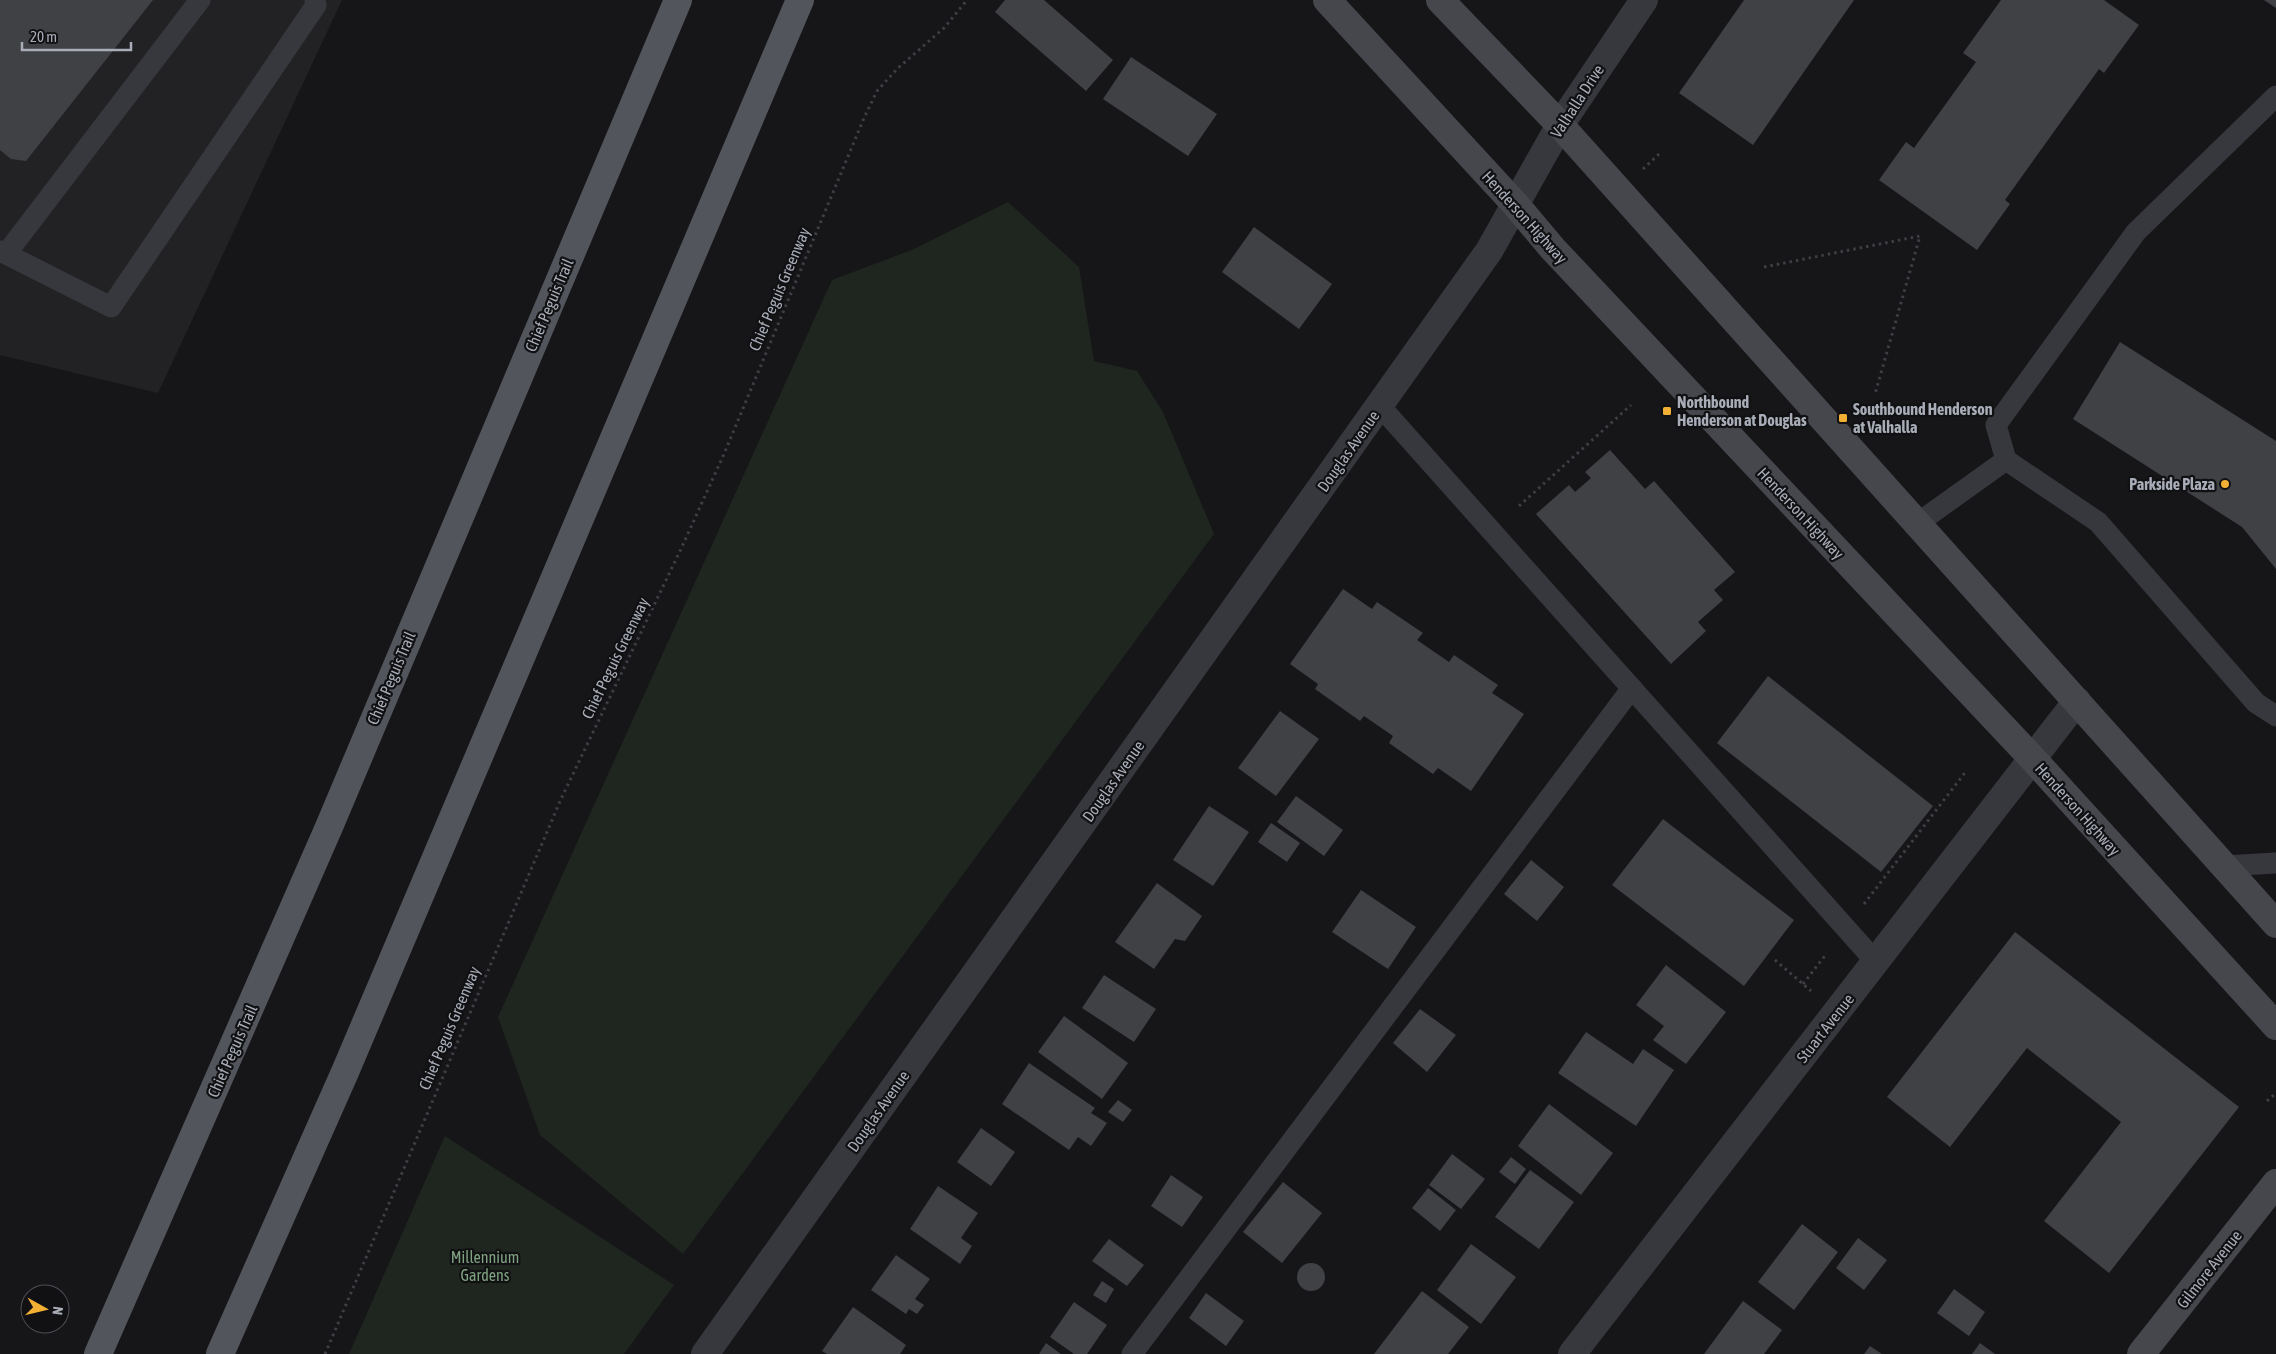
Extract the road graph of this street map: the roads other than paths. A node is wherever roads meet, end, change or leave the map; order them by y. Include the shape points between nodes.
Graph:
1 (200, 0) edge
2 (315, 0) edge
3 (678, 0) edge
4 (1327, 0) edge
5 (1440, 0) edge
6 (1644, 0) edge
7 (799, 4) edge
8 (2276, 96) edge
9 (1560, 126) junction
10 (1516, 204) junction
11 (3, 252) edge
12 (1380, 406) junction
13 (2006, 460) junction
14 (1918, 523) junction
15 (1632, 688) junction
16 (2077, 701) junction
17 (2276, 716) edge
18 (2033, 759) junction
19 (2276, 863) edge
20 (2224, 866) junction
21 (2276, 924) edge
22 (1876, 962) junction
23 (2276, 1026) edge
24 (2276, 1183) edge
25 (98, 1354) edge
26 (220, 1354) edge
27 (706, 1354) edge
28 (1132, 1354) edge
29 (1572, 1354) edge
30 (2141, 1354) edge

1 - 11 lane
2 - 11 lane via 316,5 111,307
3 - 25 main road, Chief Peguis Trail via 329,827
4 - 10 main road, Henderson Highway
5 - 9 main road
6 - 9 street, Valhalla Drive
7 - 26 main road via 345,1072
8 - 13 lane via 2136,232 1996,425
9 - 10 street, Valhalla Drive
9 - 14 main road
10 - 12 street, Douglas Avenue via 1489,251
10 - 18 main road, Henderson Highway via 1553,249
12 - 15 lane
12 - 27 street, Douglas Avenue
13 - 14 lane
13 - 17 lane via 2098,522 2256,703
14 - 16 main road
15 - 22 lane
15 - 28 lane
16 - 18 street, Stuart Avenue
16 - 20 main road
18 - 22 street, Stuart Avenue
18 - 23 main road, Henderson Highway
19 - 20 lane
20 - 21 main road
22 - 29 street, Stuart Avenue
24 - 30 main road, Gilmore Avenue

